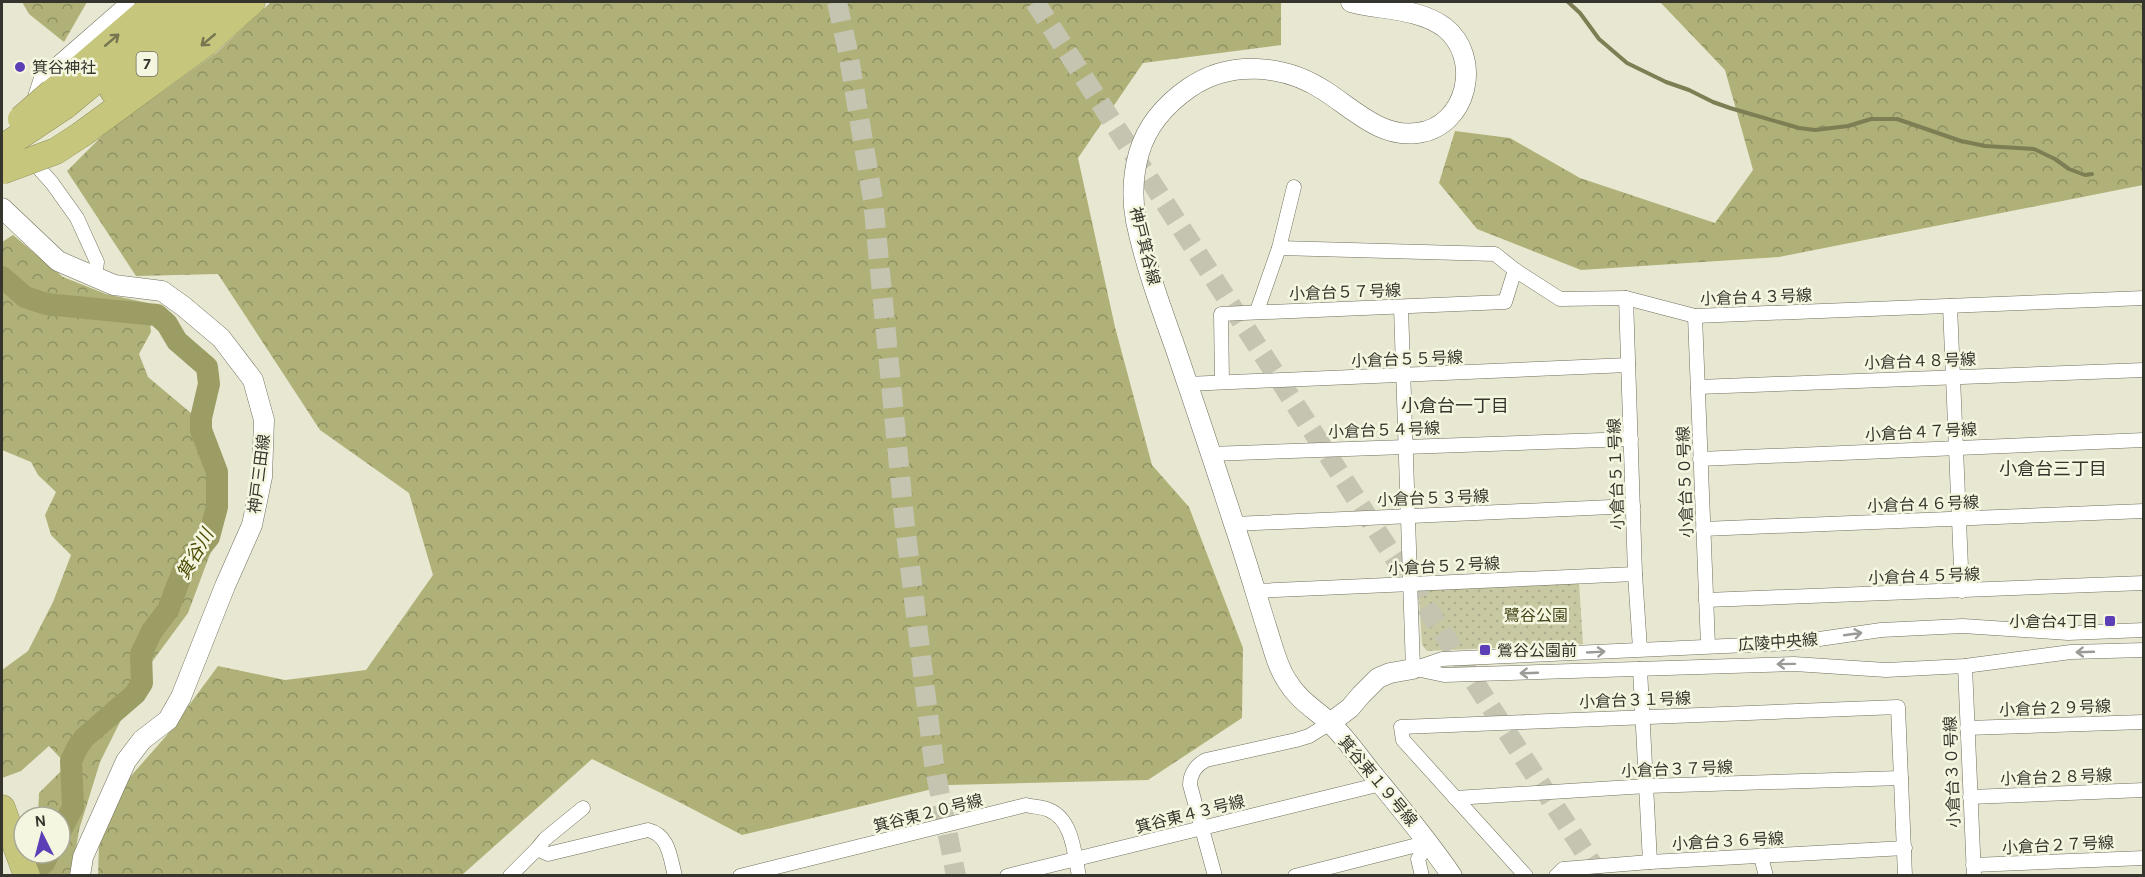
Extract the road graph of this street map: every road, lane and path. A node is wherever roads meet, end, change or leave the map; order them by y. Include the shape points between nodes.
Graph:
1 (128, 2) edge
2 (157, 2) edge
3 (190, 2) edge
4 (218, 2) edge
5 (252, 2) edge
6 (1351, 2) edge
7 (68, 114) junction
8 (2, 134) edge
9 (2, 164) edge
10 (1294, 187) dead end
11 (2, 208) edge
12 (1279, 248) junction
13 (1515, 270) junction
14 (95, 276) junction
15 (1626, 298) junction
16 (2144, 298) edge
17 (1950, 306) junction
18 (1401, 308) junction
19 (1257, 311) junction
20 (1695, 316) junction
21 (1629, 365) junction
22 (2144, 370) edge
23 (1404, 376) junction
24 (1953, 376) junction
25 (1222, 382) junction
26 (1187, 384) junction
27 (1698, 387) junction
28 (1631, 439) junction
29 (2144, 440) edge
30 (1406, 445) junction
31 (1956, 447) junction
32 (1210, 454) junction
33 (1700, 459) junction
34 (1633, 506) junction
35 (2144, 511) edge
36 (1408, 515) junction
37 (1959, 519) junction
38 (1234, 524) junction
39 (1703, 529) junction
40 (1635, 574) junction
41 (2144, 583) edge
42 (1410, 584) junction
43 (1255, 591) junction
44 (1962, 591) junction
45 (1706, 600) junction
46 (2144, 630) edge
47 (1708, 646) junction
48 (1640, 650) junction
49 (2144, 650) edge
50 (1965, 666) junction
51 (1413, 669) junction
52 (1640, 669) junction
53 (1643, 716) junction
54 (2144, 722) edge
55 (1330, 723) junction
56 (1967, 728) junction
57 (1901, 778) junction
58 (1381, 784) junction
59 (1647, 786) junction
60 (2144, 790) edge
61 (1970, 797) junction
62 (1455, 798) junction
63 (583, 807) dead end
64 (2, 808) edge
65 (1202, 828) junction
66 (1429, 842) junction
67 (1905, 848) junction
68 (537, 849) junction
69 (1761, 857) junction
70 (2144, 858) edge
71 (1075, 859) junction
72 (800, 861) junction
73 (1650, 862) junction
74 (23, 866) edge
75 (1973, 870) edge
76 (80, 876) edge
77 (510, 876) edge
78 (675, 876) edge
79 (740, 876) edge
80 (804, 876) edge
81 (1007, 876) edge
82 (1080, 876) edge
83 (1215, 876) edge
84 (1295, 876) edge
85 (1422, 876) edge
86 (1452, 876) edge
87 (1526, 876) edge
88 (1556, 876) edge
89 (1766, 876) edge
90 (1905, 876) edge

1 - 14 street via 41,78 20,147 77,218 98,262
7 -> 2 highway, 7
3 - 7 highway, 7
4 - 7 highway, 7 via 162,52
5 -> 7 highway via 206,43
6 - 26 street, 神戸箕谷線 via 1416,15 1442,25 1464,54 1464,93 1444,122 1419,133 1401,133 1377,125 1304,79 1270,69 1220,73 1194,85 1162,110 1139,151 1135,217 1147,266
7 - 8 highway, 7, bridge
7 - 9 highway, 7, bridge
7 - 9 highway, bridge via 56,151
10 - 12 street
11 - 14 street, 神戸三田線 via 58,261
12 - 13 street, 小倉台４３号線 via 1495,254
12 - 19 street
13 - 15 street, 小倉台４３号線 via 1560,299
13 - 18 street, 小倉台５７号線 via 1505,302
14 - 76 street, 神戸三田線 via 114,285 162,291 221,338 253,380 264,420 262,477 252,525 181,697 168,720 142,740 126,761 83,857
15 - 20 street, 小倉台４３号線
15 - 21 street, 小倉台５１号線
16 - 17 street, 小倉台４３号線
17 - 20 street, 小倉台４３号線
17 - 24 street
18 - 19 street, 小倉台５７号線
18 - 23 street
19 - 25 street, 小倉台５７号線 via 1221,314
20 - 27 street, 小倉台５０号線
21 - 23 street, 小倉台５５号線
21 - 28 street, 小倉台５１号線
22 - 24 street, 小倉台４８号線
23 - 25 street, 小倉台５５号線
23 - 30 street
24 - 27 street, 小倉台４８号線
24 - 31 street
25 - 26 street, 小倉台５５号線
26 - 32 street, 神戸箕谷線
27 - 33 street, 小倉台５０号線
28 - 30 street, 小倉台５４号線
28 - 34 street, 小倉台５１号線
29 - 31 street, 小倉台４７号線
30 - 32 street, 小倉台５４号線
30 - 36 street
31 - 33 street, 小倉台４７号線
31 - 37 street
32 - 38 street, 神戸箕谷線
33 - 39 street, 小倉台５０号線
34 - 36 street, 小倉台５３号線
34 - 40 street, 小倉台５１号線
35 - 37 street, 小倉台４６号線
36 - 38 street, 小倉台５３号線
36 - 42 street
37 - 39 street, 小倉台４６号線
37 - 44 street
38 - 43 street, 神戸箕谷線
39 - 45 street, 小倉台５０号線
40 - 42 street, 小倉台５２号線
40 - 48 street, 小倉台５１号線
41 - 44 street, 小倉台４５号線
42 - 43 street, 小倉台５２号線
42 - 51 street
43 - 55 street, 神戸箕谷線 via 1287,682 1303,702
44 - 45 street, 小倉台４５号線
45 - 47 street, 小倉台５０号線
47 -> 46 street, 広陵中央線 via 1792,643 1881,630 1963,626 2068,633
47 - 48 street, 広陵中央線
51 -> 48 street, 広陵中央線 via 1442,658
49 -> 50 street, 広陵中央線 via 2071,652
50 -> 52 street, 広陵中央線 via 1886,670 1794,664
50 - 56 street, 小倉台３０号線
52 -> 51 street, 広陵中央線 via 1444,675
51 - 55 street, 広陵中央線 via 1378,678
52 - 53 street
53 - 57 street, 小倉台３１号線 via 1898,707
53 - 59 street
53 - 62 street, 小倉台３１号線 via 1401,727 1403,740
54 - 56 street, 小倉台２９号線
55 - 58 street, 箕谷東１９号線
55 - 65 street, 箕谷東１９号線 via 1309,736 1200,763 1190,776 1190,785
56 - 61 street, 小倉台３０号線
57 - 59 street, 小倉台３７号線
57 - 67 street, 小倉台３１号線
58 - 65 street, 箕谷東４３号線
58 - 66 street, 箕谷東１９号線
59 - 62 street, 小倉台３７号線
59 - 73 street
60 - 61 street, 小倉台２８号線
61 - 75 street, 小倉台３０号線
62 - 87 street, 小倉台３１号線
63 - 68 street
64 - 74 highway
65 - 71 street, 箕谷東４３号線
65 - 83 street, 箕谷東１９号線
66 - 84 street
66 - 85 street via 1418,859
66 - 86 street, 箕谷東１９号線
67 - 69 street, 小倉台３６号線
67 - 90 street, 小倉台３１号線
68 - 77 street
68 - 78 street via 548,854 648,830 657,832 667,843
69 - 73 street, 小倉台３６号線
69 - 89 street
70 - 75 street, 小倉台２７号線
71 - 72 street, 箕谷東２０号線 via 1067,826 1059,815 1026,805
71 - 81 street, 箕谷東４３号線
71 - 82 street, 箕谷東２０号線
72 - 79 street, 箕谷東２０号線
72 - 80 street
73 - 88 street, 小倉台３６号線 via 1563,869

